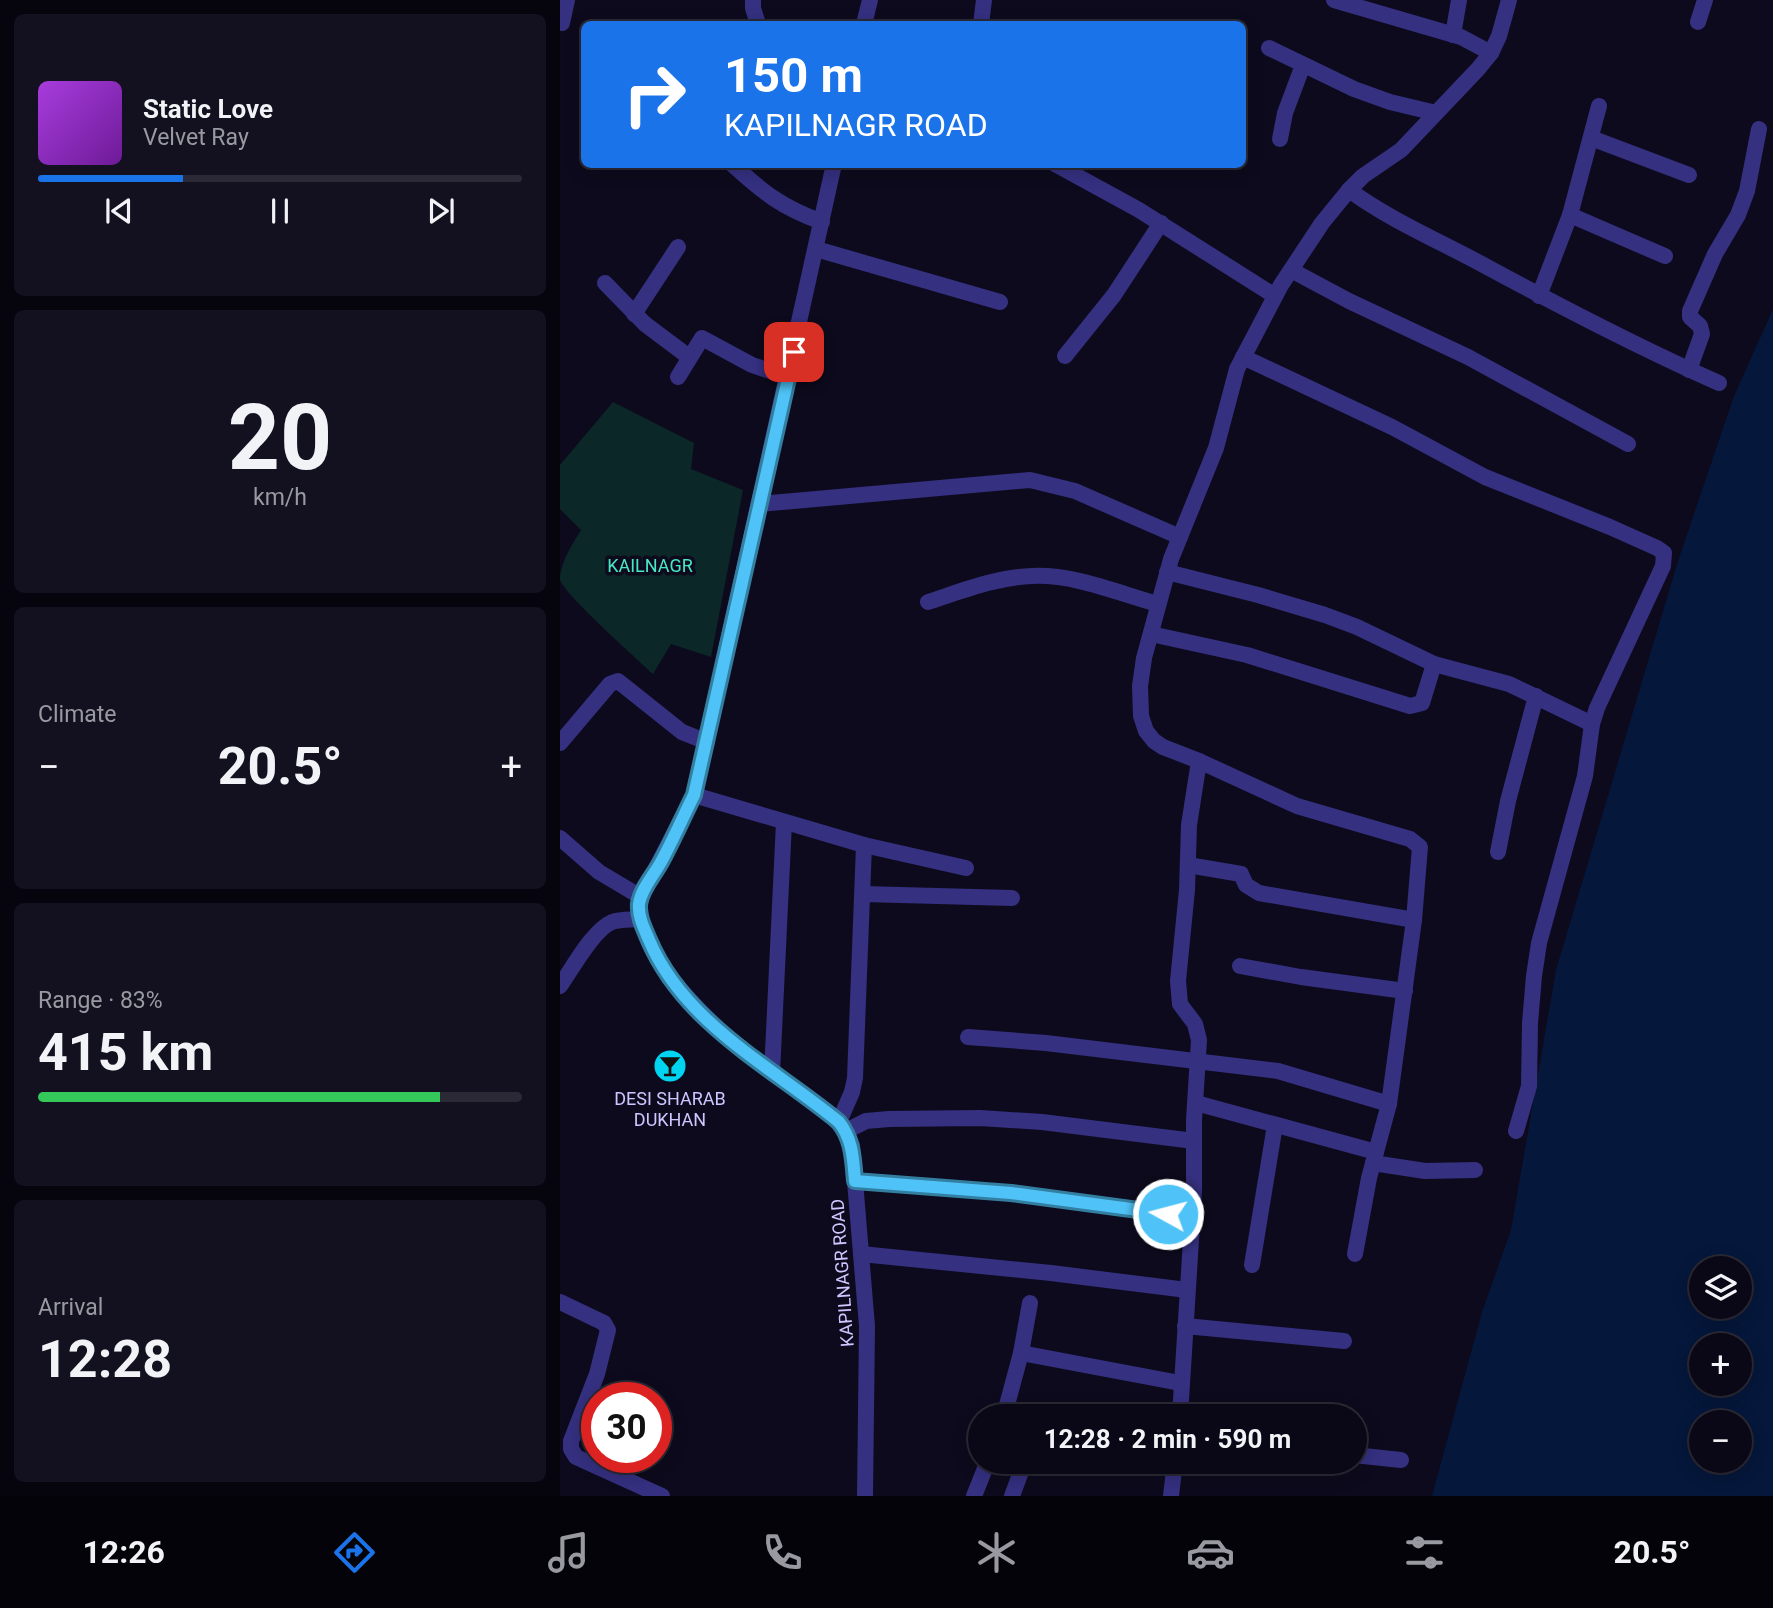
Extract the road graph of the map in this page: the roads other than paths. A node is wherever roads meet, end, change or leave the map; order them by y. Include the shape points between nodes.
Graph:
1 (567, 0) edge
2 (752, 0) edge
3 (870, 0) edge
4 (984, 0) edge
5 (1335, 0) edge
6 (1459, 0) edge
7 (1509, 0) edge
8 (1706, 0) edge
9 (757, 21) edge
10 (865, 21) edge
11 (981, 21) edge
12 (1698, 22) dead end
13 (562, 23) dead end
14 (1452, 35) junction
15 (1269, 48) dead end
16 (1491, 53) junction
17 (1303, 65) junction
18 (1600, 106) dead end
19 (1436, 113) junction
20 (1759, 129) dead end
21 (1591, 138) junction
22 (1280, 139) dead end
23 (737, 168) edge
24 (833, 168) edge
25 (1063, 168) edge
26 (1689, 175) dead end
27 (1349, 190) junction
28 (1570, 215) junction
29 (822, 222) junction
30 (1161, 223) junction
31 (678, 247) dead end
32 (816, 249) junction
33 (1665, 257) dead end
34 (1291, 270) junction
35 (605, 283) dead end
36 (1275, 296) junction
37 (1539, 296) junction
38 (1000, 302) dead end
39 (635, 314) junction
40 (1065, 356) dead end
41 (689, 357) junction
42 (1243, 357) junction
43 (1689, 370) junction
44 (678, 377) dead end
45 (788, 377) junction
46 (1719, 383) dead end
47 (1628, 444) dead end
48 (760, 505) junction
49 (1180, 537) junction
50 (1167, 572) junction
51 (928, 602) dead end
52 (1158, 604) junction
53 (1150, 634) junction
54 (1434, 664) junction
55 (1536, 696) junction
56 (1592, 724) junction
57 (707, 742) junction
58 (560, 743) edge
59 (1199, 761) junction
60 (694, 795) junction
61 (784, 822) junction
62 (560, 838) edge
63 (864, 845) junction
64 (1498, 852) dead end
65 (1188, 865) junction
66 (966, 868) dead end
67 (863, 894) junction
68 (641, 897) junction
69 (1012, 898) dead end
70 (640, 919) junction
71 (1414, 920) junction
72 (1240, 966) dead end
73 (560, 986) edge
74 (1405, 991) junction
75 (968, 1037) dead end
76 (1198, 1062) junction
77 (772, 1073) junction
78 (1196, 1103) junction
79 (1389, 1104) junction
80 (1275, 1125) junction
81 (843, 1126) junction
82 (1516, 1131) dead end
83 (1194, 1141) junction
84 (1374, 1157) junction
85 (1475, 1170) dead end
86 (855, 1181) junction
87 (1192, 1217) junction
88 (861, 1254) junction
89 (1355, 1254) dead end
90 (1252, 1265) dead end
91 (1187, 1290) junction
92 (560, 1301) edge
93 (1030, 1303) dead end
94 (1185, 1326) junction
95 (1345, 1341) dead end
96 (1021, 1353) junction
97 (1180, 1383) junction
98 (1007, 1404) edge
99 (1180, 1404) edge
100 (1367, 1456) edge
101 (1401, 1460) dead end
102 (983, 1474) edge
103 (1020, 1474) edge
104 (1174, 1474) edge
105 (642, 1493) edge
106 (662, 1496) edge
107 (865, 1496) edge
108 (974, 1496) edge
109 (1012, 1496) edge
110 (1171, 1496) edge

1 - 13 street
2 - 9 street
3 - 10 street
4 - 11 street
5 - 14 street
6 - 14 street
7 - 16 street
8 - 12 street
14 - 16 street
15 - 17 street
16 - 19 street
17 - 19 street via 1390,102
17 - 22 street
18 - 21 street
19 - 27 street via 1401,149
20 - 43 street via 1738,215 1690,311 1702,334
21 - 26 street
21 - 28 street
23 - 29 street via 777,202
24 - 29 street
25 - 30 street
27 - 34 street
27 - 37 street via 1392,219
28 - 33 street
28 - 37 street
29 - 32 street
30 - 36 street
30 - 40 street via 1114,295
31 - 39 street
32 - 38 street
32 - 45 street
34 - 36 street
34 - 47 street via 1468,357
35 - 39 street
36 - 42 street
37 - 43 street
39 - 41 street
41 - 44 street
41 - 45 street via 698,341 706,339 752,365
42 - 49 street via 1216,448
42 - 56 street via 1381,421 1485,477 1664,553 1663,566
43 - 46 street
45 - 48 street
48 - 49 street via 1030,480 1075,492
48 - 57 street
49 - 50 street
50 - 52 street
50 - 54 street via 1325,615
51 - 52 street via 999,580 1033,576 1064,578
52 - 53 street
53 - 54 street via 1247,655 1410,706 1422,703
53 - 59 street via 1140,686 1146,731 1163,747
54 - 55 street
55 - 56 street
55 - 64 street
56 - 82 street via 1585,776 1539,943 1529,1086
57 - 58 street via 682,732 618,681 610,684
57 - 60 street
59 - 65 street
59 - 71 street via 1297,806 1416,842 1421,855
60 - 61 street
60 - 68 street
61 - 63 street
61 - 77 street
62 - 68 street via 599,872
63 - 66 street
63 - 67 street
65 - 71 street via 1241,874 1246,885 1259,893
65 - 76 street via 1178,994 1184,1013 1198,1031
67 - 69 street
67 - 81 street via 855,1078
68 - 70 street
70 - 73 street via 605,926
70 - 77 street via 652,948 690,1001
71 - 74 street
72 - 74 street
74 - 79 street
75 - 76 street
76 - 78 street
76 - 79 street via 1278,1072
77 - 81 street
78 - 80 street
78 - 83 street
79 - 84 street
80 - 84 street
80 - 90 street
81 - 83 street via 889,1119 980,1118
81 - 86 street, KAPILNAGR ROAD via 852,1144
83 - 87 street
84 - 85 street via 1424,1171
84 - 89 street
86 - 87 street via 1011,1193
86 - 88 street, KAPILNAGR ROAD
87 - 91 street
88 - 91 street
88 - 107 street, KAPILNAGR ROAD via 867,1326
91 - 94 street
92 - 105 street via 604,1323 608,1330 571,1449 576,1457
93 - 96 street
94 - 95 street
94 - 97 street
96 - 97 street
96 - 98 street
97 - 99 street
100 - 101 street
102 - 108 street
103 - 109 street
104 - 110 street
105 - 106 street

